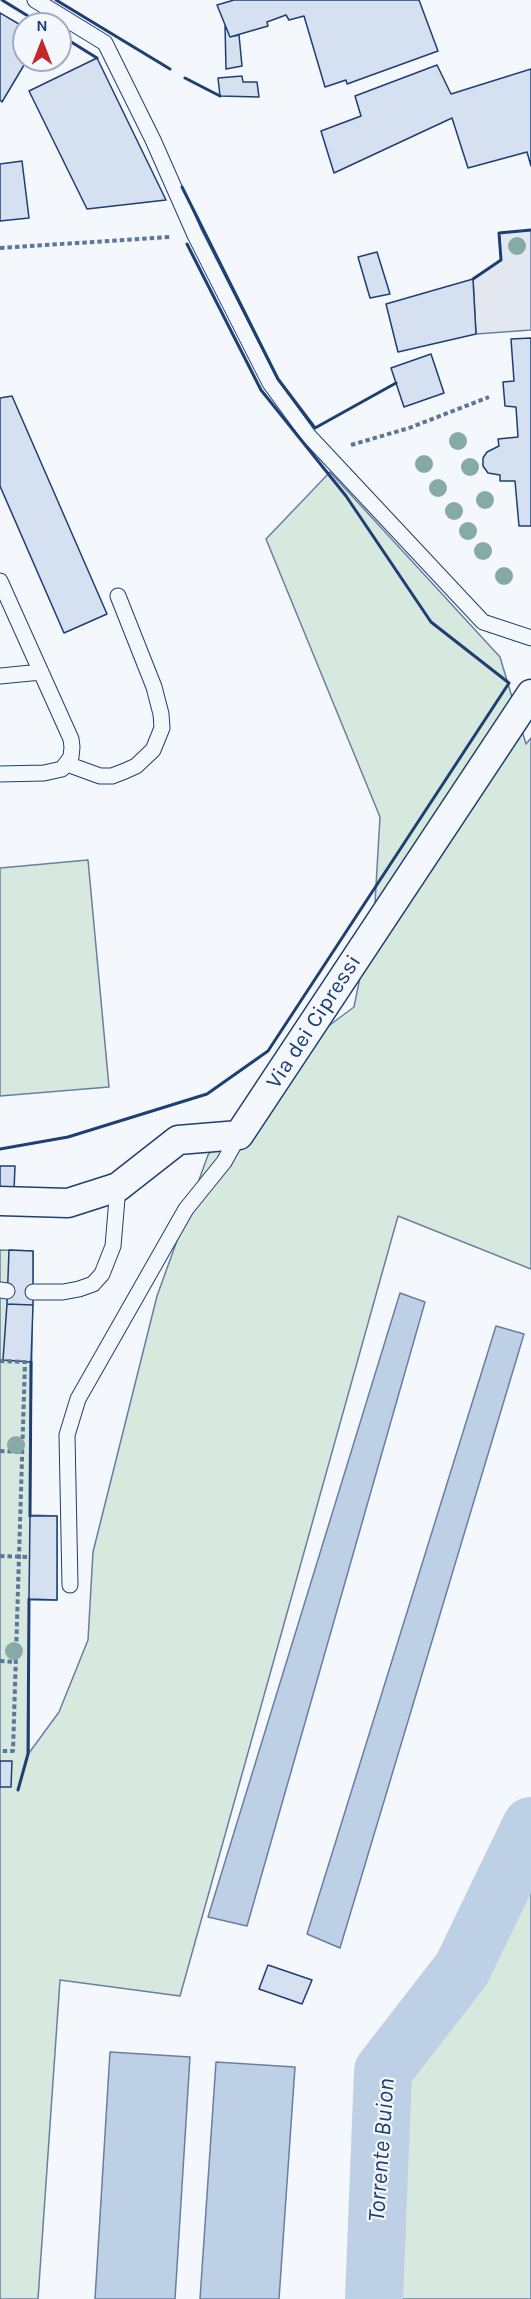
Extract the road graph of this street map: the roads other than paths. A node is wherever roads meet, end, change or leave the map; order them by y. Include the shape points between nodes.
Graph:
1 (35, 0) edge
2 (1, 586) edge
3 (118, 596) dead end
4 (531, 638) edge
5 (41, 672) junction
6 (0, 676) edge
7 (531, 694) edge
8 (68, 764) junction
9 (0, 774) edge
10 (239, 1135) junction
11 (118, 1187) junction
12 (9, 1202) edge
13 (33, 1292) dead end
14 (70, 1585) dead end

1 - 4 lane via 105,43 270,383 308,435 483,622
2 - 5 lane
3 - 8 lane via 154,687 162,728 153,750 136,766 112,776 100,776
5 - 6 lane
5 - 8 lane via 71,739
7 - 10 street, Via dei Cipressi
8 - 9 lane via 44,773
10 - 11 street via 178,1140
10 - 14 lane via 224,1162 186,1209 78,1399 68,1435
11 - 12 street via 68,1203
11 - 13 lane via 113,1246 102,1274 93,1284 79,1289

